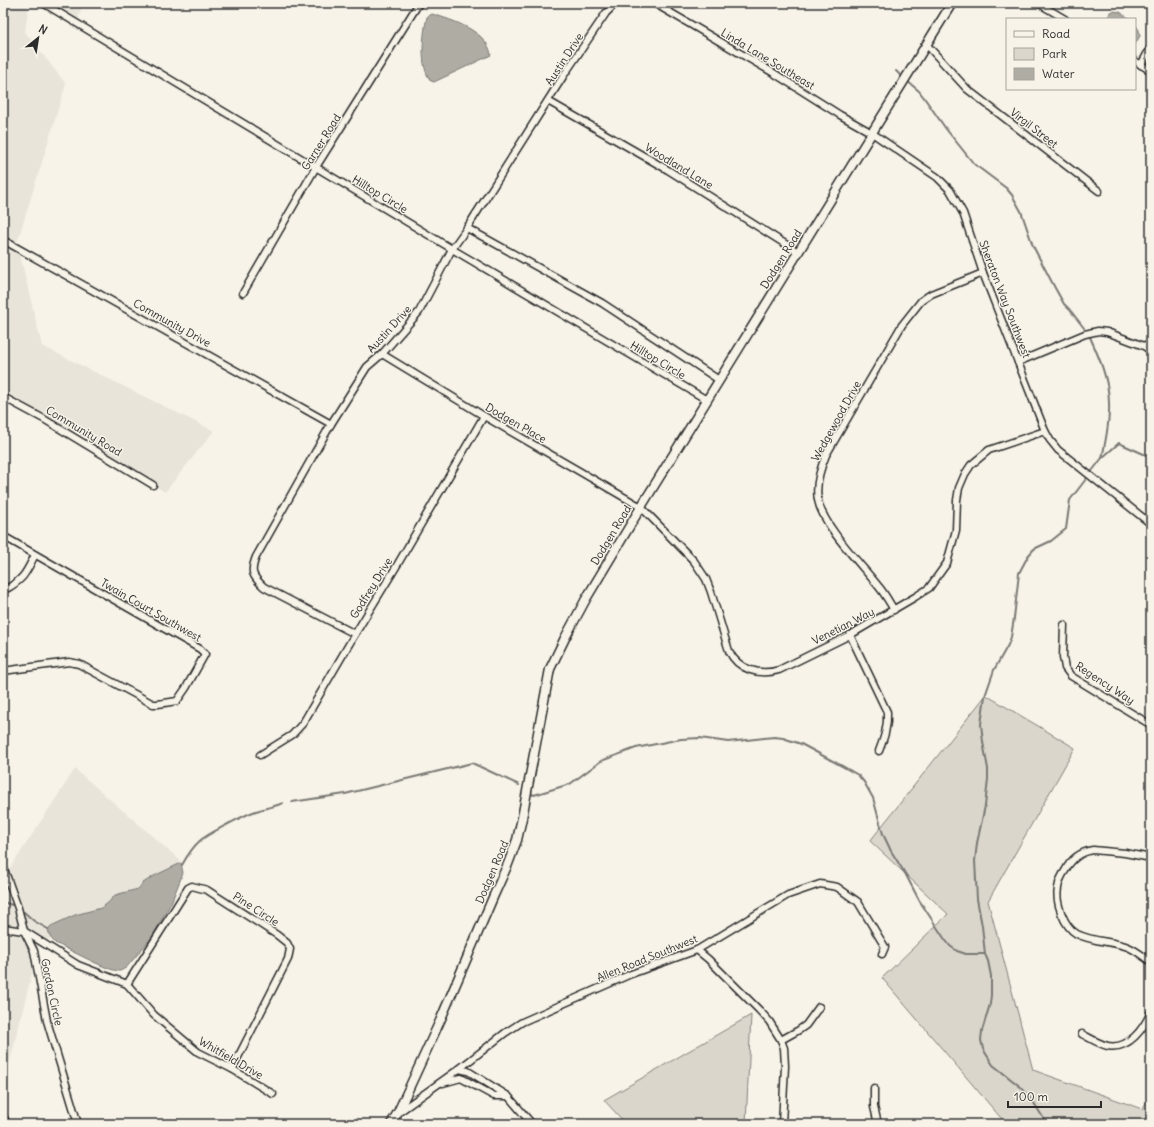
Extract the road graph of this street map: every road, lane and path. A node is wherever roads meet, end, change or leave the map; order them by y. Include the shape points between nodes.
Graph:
1 (43, 3) edge
2 (419, 3) edge
3 (616, 3) edge
4 (654, 3) edge
5 (952, 3) edge
6 (1038, 3) edge
7 (1063, 18) edge
8 (926, 44) junction
9 (1151, 47) edge
10 (1136, 62) edge
11 (1141, 65) junction
12 (1151, 71) edge
13 (548, 101) junction
14 (872, 132) junction
15 (316, 167) junction
16 (1099, 191) dead end
17 (467, 228) junction
18 (3, 240) edge
19 (452, 249) junction
20 (798, 252) junction
21 (983, 273) junction
22 (243, 293) dead end
23 (1151, 351) edge
24 (382, 354) junction
25 (1018, 362) junction
26 (719, 380) junction
27 (3, 397) edge
28 (707, 400) junction
29 (484, 416) junction
30 (331, 424) junction
31 (1045, 430) junction
32 (153, 485) dead end
33 (641, 507) junction
34 (1151, 524) edge
35 (3, 536) edge
36 (35, 555) junction
37 (8, 588) dead end
38 (894, 610) junction
39 (1064, 625) dead end
40 (355, 634) junction
41 (850, 635) junction
42 (3, 671) edge
43 (1151, 725) edge
44 (878, 752) dead end
45 (260, 755) dead end
46 (1151, 858) edge
47 (3, 866) edge
48 (3, 928) edge
49 (24, 931) junction
50 (697, 950) junction
51 (882, 954) dead end
52 (1151, 962) edge
53 (127, 984) junction
54 (819, 1007) dead end
55 (1151, 1012) edge
56 (1082, 1034) dead end
57 (781, 1040) junction
58 (459, 1069) junction
59 (232, 1070) junction
60 (461, 1078) junction
61 (485, 1082) junction
62 (435, 1086) junction
63 (481, 1088) junction
64 (874, 1088) dead end
65 (273, 1094) dead end
66 (508, 1096) junction
67 (398, 1112) junction
68 (3, 1119) edge
69 (4, 1124) edge
70 (78, 1124) edge
71 (391, 1124) edge
72 (532, 1124) edge
73 (782, 1124) edge
74 (878, 1124) edge

1 - 15 street, Hilltop Circle
2 - 15 street, Garner Road
3 - 13 street, Austin Drive via 606,13
4 - 14 street, Linda Lane Southeast
5 - 8 street, Dodgen Road
6 - 7 street
8 - 14 street, Dodgen Road
8 - 16 street, Virgil Street via 967,88
9 - 11 street
10 - 11 street
11 - 12 street
13 - 17 street, Austin Drive
13 - 20 street, Woodland Lane via 668,170
14 - 20 street, Dodgen Road
14 - 21 street, Sheraton Way Southwest via 938,177 950,190 963,213
15 - 19 street, Hilltop Circle
15 - 22 street, Garner Road
17 - 19 street, Austin Drive
17 - 26 street via 602,303
18 - 30 street, Community Drive
19 - 24 street, Austin Drive via 419,312
19 - 28 street, Hilltop Circle
20 - 26 street, Dodgen Road
21 - 25 street, Sheraton Way Southwest
21 - 38 street, Wedgewood Drive via 931,294 921,301 902,325 820,469 817,487 822,513 858,562 881,588
23 - 25 street via 1107,332 1098,331
24 - 29 street, Dodgen Place
24 - 30 street, Austin Drive via 367,367
25 - 31 street, Sheraton Way Southwest
26 - 28 street, Dodgen Road
27 - 32 street, Community Road
28 - 33 street, Dodgen Road
29 - 33 street, Dodgen Place
29 - 40 street, Godfrey Drive
30 - 40 street, Austin Drive via 256,557 252,569 254,578 264,587
31 - 34 street, Sheraton Way Southwest via 1058,450
31 - 38 street, Venetian Way via 989,450 971,465 959,488 956,530 947,563 929,588
33 - 41 street, Venetian Way via 701,570 711,592 729,651 733,659 749,670 769,674
33 - 67 street, Dodgen Road via 586,599 550,669 517,840 462,971
35 - 36 street, Twain Court Southwest
36 - 37 street via 24,577
36 - 42 street, Twain Court Southwest via 205,654 177,701 168,703 153,704 79,664 69,662
38 - 41 street, Venetian Way
39 - 43 street, Regency Way via 1063,657 1065,668 1071,676
40 - 45 street, Godfrey Drive via 303,723 292,735
41 - 44 street via 887,712 886,734
46 - 52 street via 1093,850 1077,856 1070,862 1060,882 1058,904 1073,931 1128,947
47 - 49 street, Gordon Circle
48 - 49 street
49 - 53 street, Whitfield Drive via 78,965
49 - 70 street, Gordon Circle via 34,951 47,1021
50 - 51 street, Allen Road Southwest via 788,895 820,884 837,887 858,902 885,947
50 - 57 street via 759,1010
50 - 58 street, Allen Road Southwest via 631,974 522,1022
53 - 59 street, Whitfield Drive via 154,1015 198,1052
53 - 59 street, Pine Circle via 188,888 192,886 207,890 241,910 287,943 290,949 288,960
54 - 57 street via 806,1025
55 - 56 street via 1136,1035 1120,1045 1107,1046
57 - 73 street via 785,1066
58 - 60 street
58 - 61 street
58 - 62 street, Allen Road Southwest
59 - 65 street, Whitfield Drive
60 - 62 street
60 - 63 street
61 - 63 street
61 - 66 street
62 - 67 street, Allen Road Southwest
63 - 66 street via 494,1096
64 - 74 street via 874,1107
66 - 72 street
67 - 71 street, Dodgen Road
68 - 69 main road

